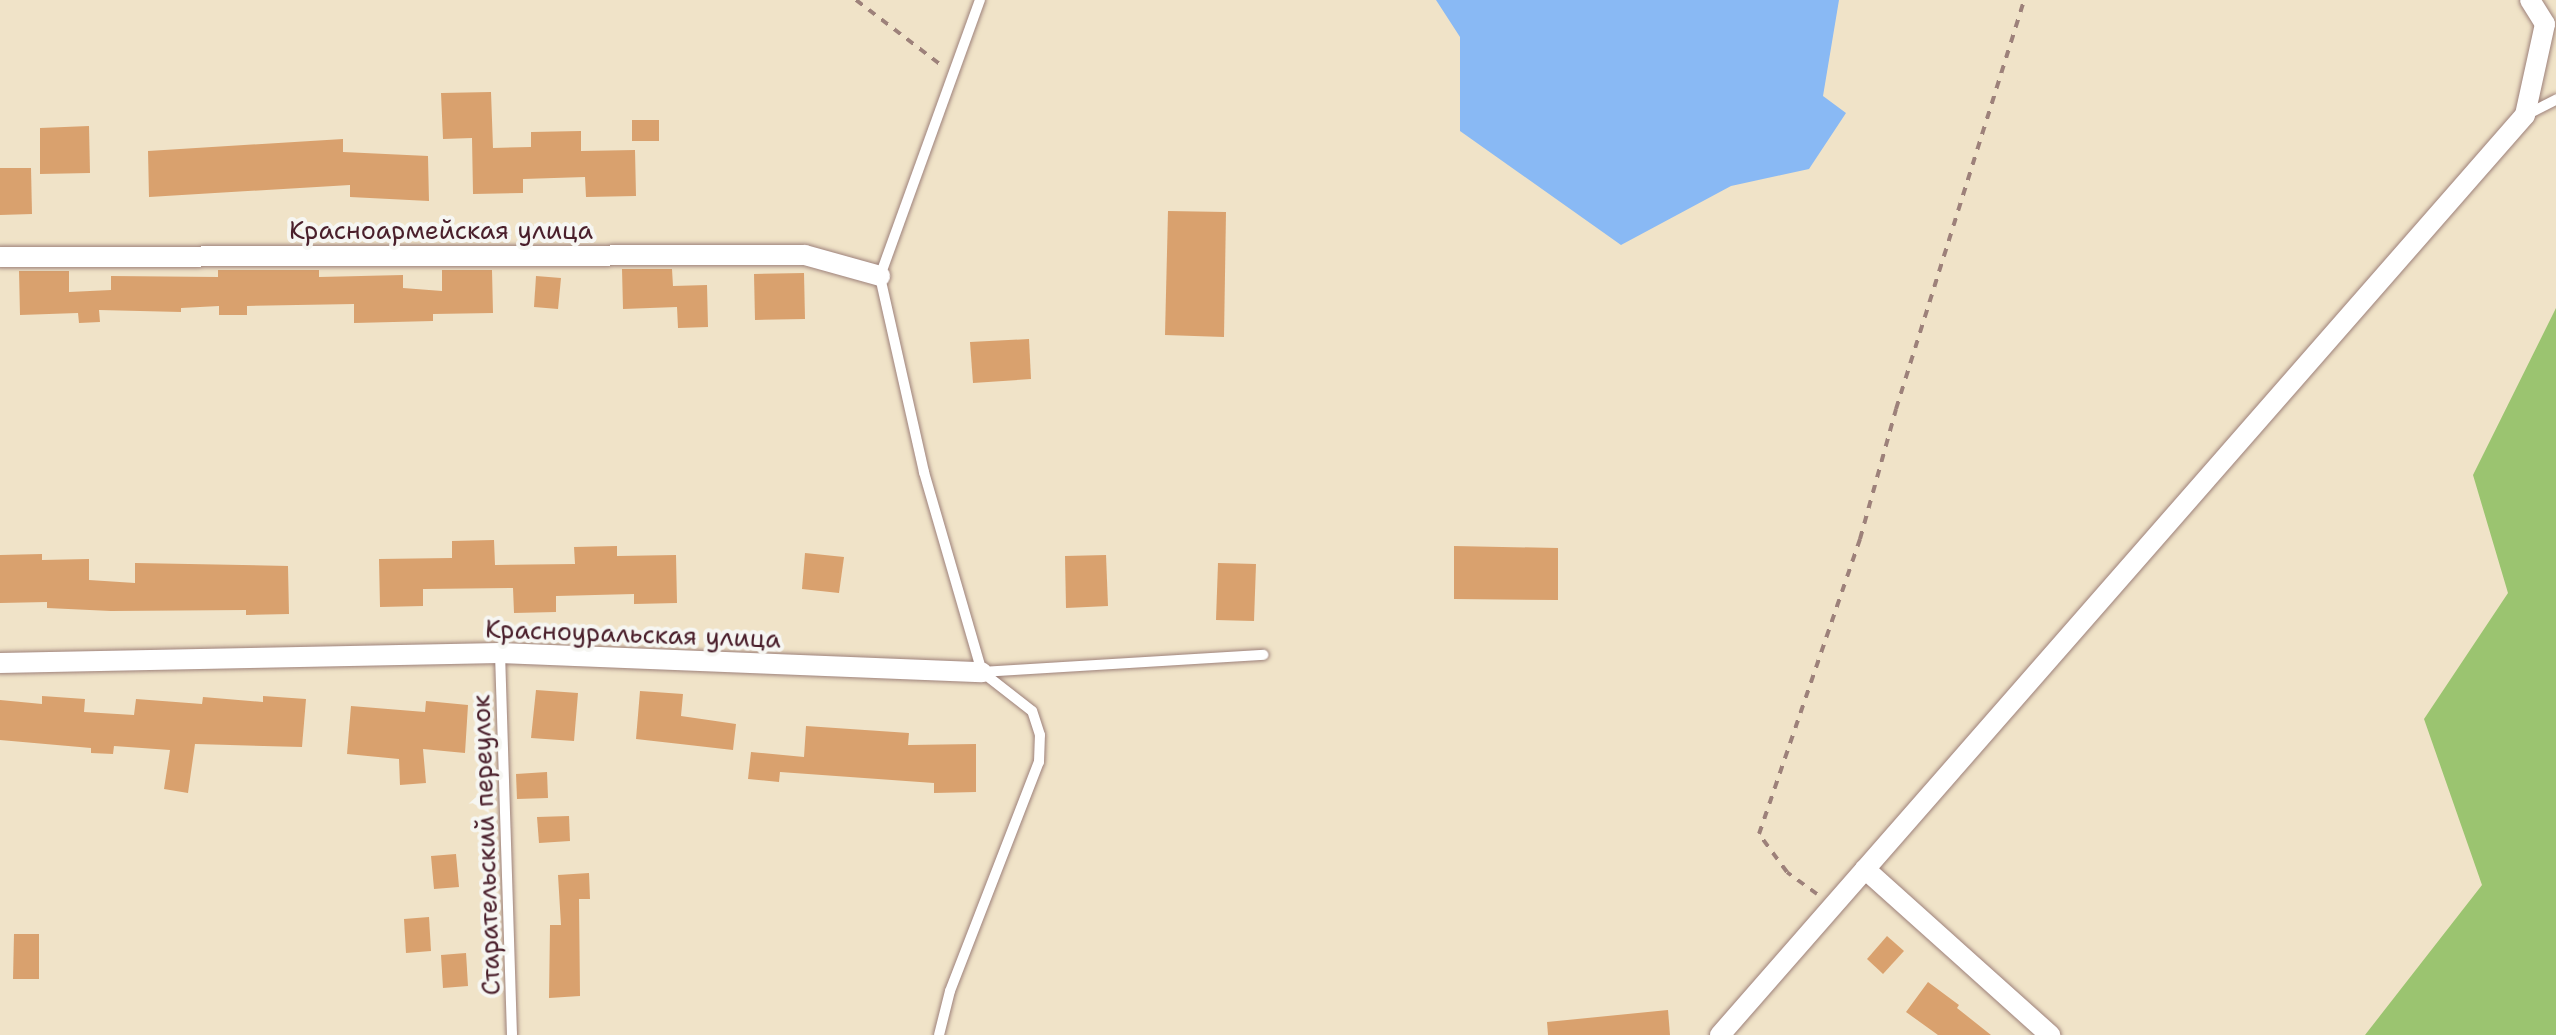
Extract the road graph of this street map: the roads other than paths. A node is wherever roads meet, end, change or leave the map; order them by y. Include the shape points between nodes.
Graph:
1 (980, 0) edge
2 (2530, 0) edge
3 (2556, 100) edge
4 (2524, 115) junction
5 (0, 257) edge
6 (880, 276) junction
7 (500, 653) junction
8 (1263, 655) dead end
9 (0, 663) edge
10 (982, 672) junction
11 (1865, 869) junction
12 (512, 1035) edge
13 (939, 1035) edge
14 (1720, 1035) edge
15 (2050, 1035) edge

1 - 6 lane
2 - 4 street via 2545,24
3 - 4 lane
4 - 11 street
5 - 6 street, Красноармейская улица via 805,255
6 - 10 lane via 924,472
7 - 9 street, Красноуральская улица
7 - 10 street, Красноуральская улица
7 - 12 lane, Старательский переулок
8 - 10 lane, Красноуральская улица
10 - 13 lane via 1032,712 1039,762 950,990
11 - 14 street
11 - 15 street

